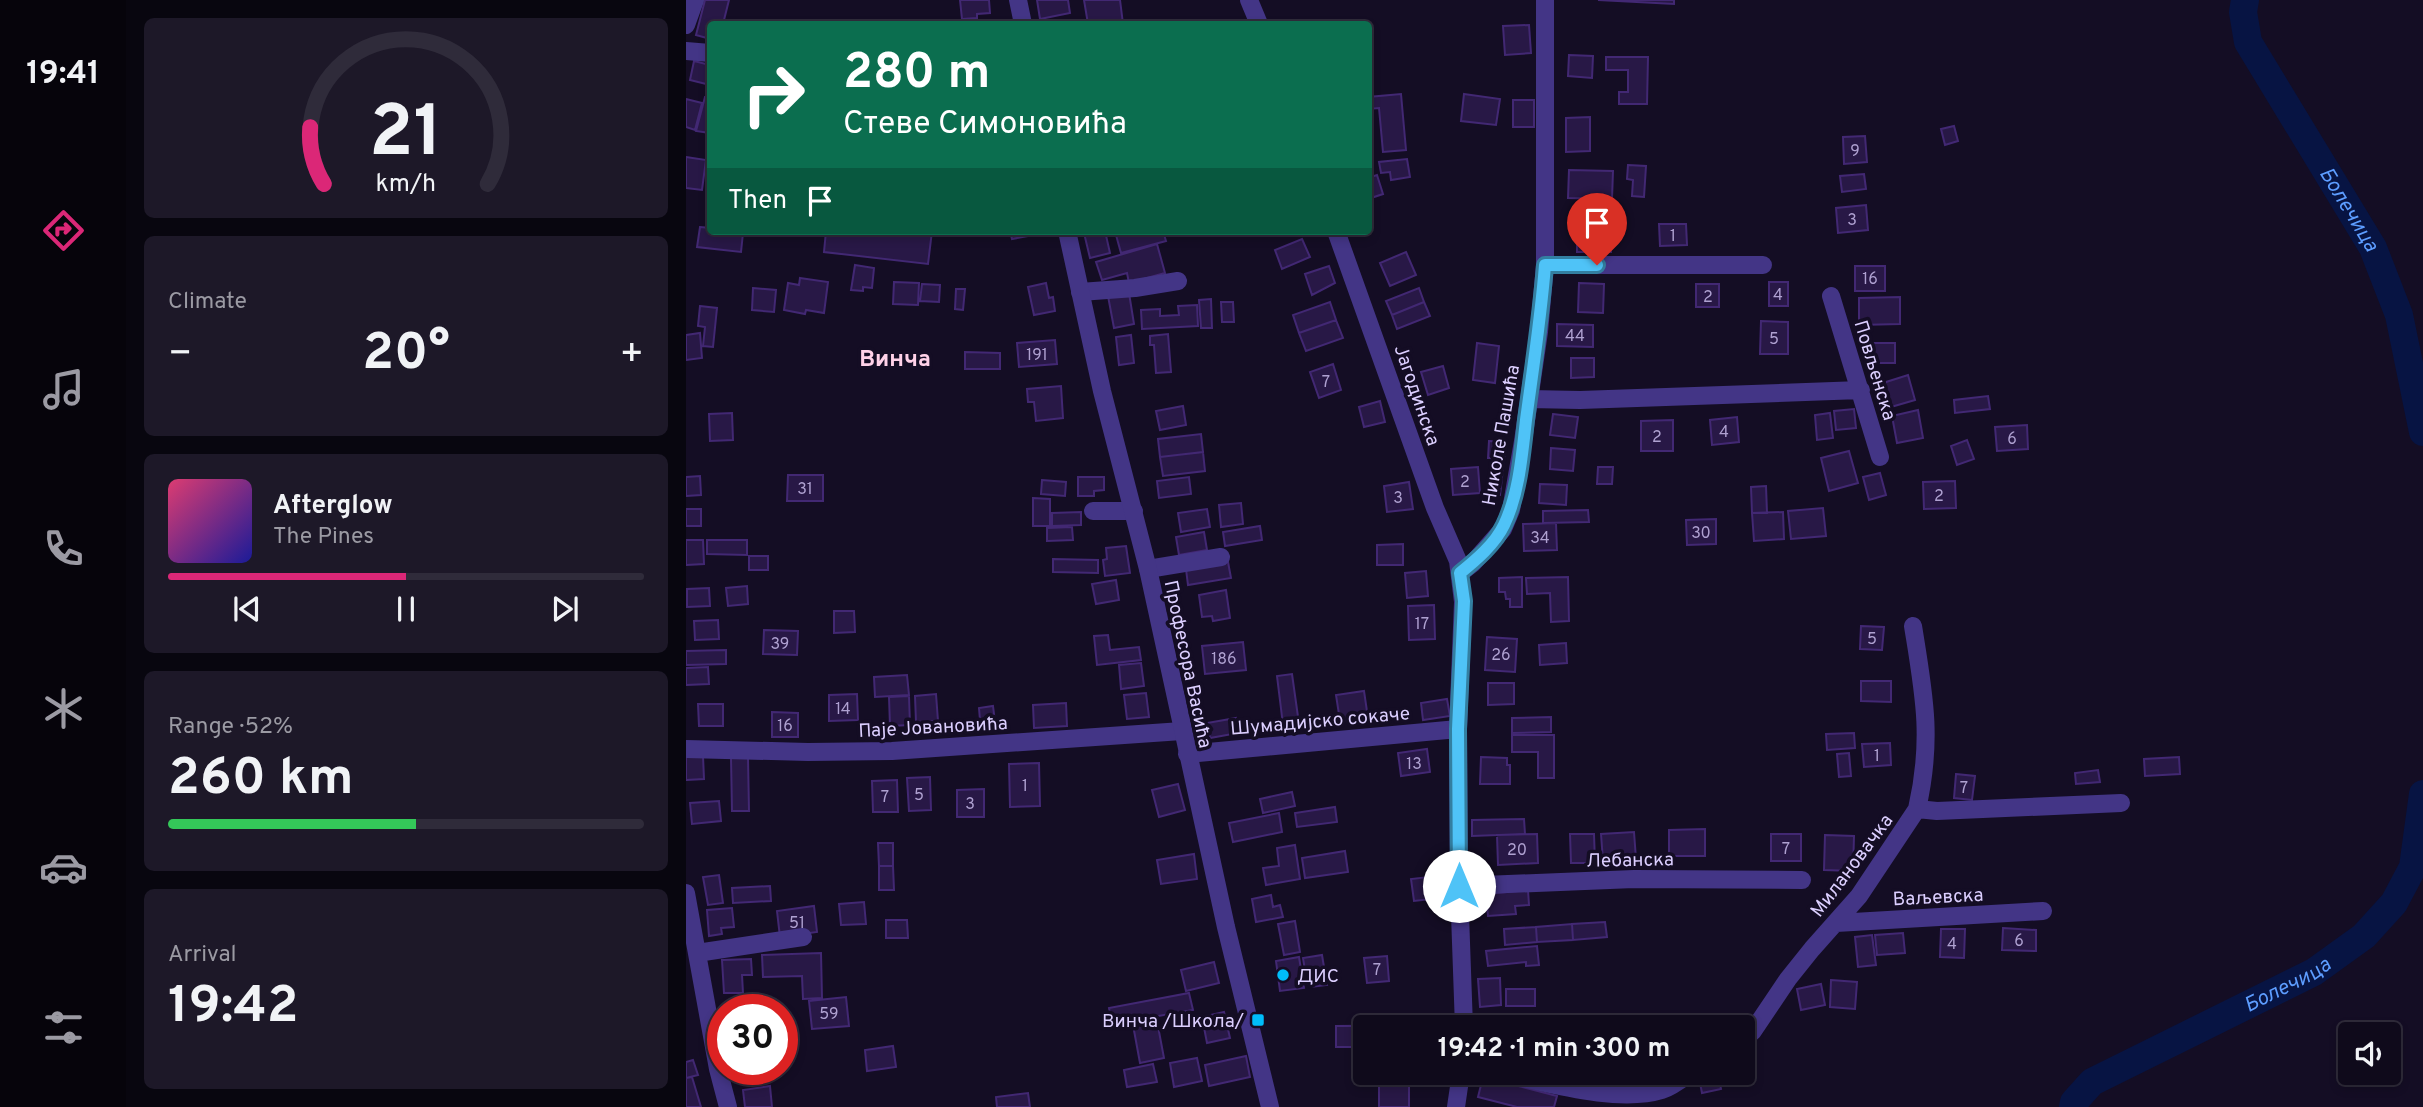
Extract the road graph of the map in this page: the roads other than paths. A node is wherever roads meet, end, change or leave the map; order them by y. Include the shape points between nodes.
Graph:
1 (695, 0) edge
2 (1018, 0) edge
3 (1249, 0) edge
4 (1545, 0) edge
5 (1022, 21) edge
6 (1258, 21) edge
7 (686, 24) edge
8 (686, 51) edge
9 (707, 53) edge
10 (1068, 235) edge
11 (1337, 235) edge
12 (1545, 265) junction
13 (1763, 265) dead end
14 (1178, 281) dead end
15 (1080, 292) junction
16 (1831, 296) dead end
17 (1861, 390) junction
18 (1529, 399) junction
19 (1881, 457) dead end
20 (1093, 511) dead end
21 (1134, 511) junction
22 (1221, 557) dead end
23 (1148, 569) junction
24 (1460, 573) junction
25 (1913, 625) dead end
26 (1458, 729) junction
27 (1182, 732) junction
28 (686, 749) edge
29 (1187, 754) junction
30 (2121, 803) dead end
31 (1917, 809) junction
32 (1802, 880) dead end
33 (1459, 886) junction
34 (686, 893) edge
35 (2043, 911) dead end
36 (1836, 923) junction
37 (803, 937) dead end
38 (697, 953) junction
39 (1464, 1015) edge
40 (1755, 1028) edge
41 (1459, 1085) edge
42 (1557, 1085) edge
43 (1672, 1085) edge
44 (728, 1107) edge
45 (1270, 1107) edge
46 (1456, 1107) edge

1 - 7 street
2 - 5 street
3 - 6 street
4 - 12 street, Николе Пашића
8 - 9 street
10 - 15 street, Професора Васића
11 - 24 street, Јагодинска
12 - 13 street
12 - 18 street, Николе Пашића
14 - 15 street
15 - 21 street, Професора Васића
16 - 17 street, Повљенска
17 - 18 street
17 - 19 street, Повљенска
18 - 24 street, Николе Пашића via 1511,510 1495,540
20 - 21 street
21 - 23 street, Професора Васића
22 - 23 street
23 - 27 street, Професора Васића
24 - 26 street via 1464,601
25 - 31 street via 1927,744
26 - 29 street, Шумадијско сокаче
26 - 33 street
27 - 28 street, Паје Јовановића via 892,751
27 - 29 street, Професора Васића
29 - 45 street, Професора Васића
30 - 31 street, Милановачка
31 - 36 street, Милановачка
32 - 33 street, Лебанска via 1634,879
33 - 39 street
34 - 38 street
35 - 36 street, Ваљевска
36 - 40 street, Милановачка via 1788,979
37 - 38 street
38 - 44 street
41 - 46 street
42 - 43 street via 1621,1094 1664,1090

